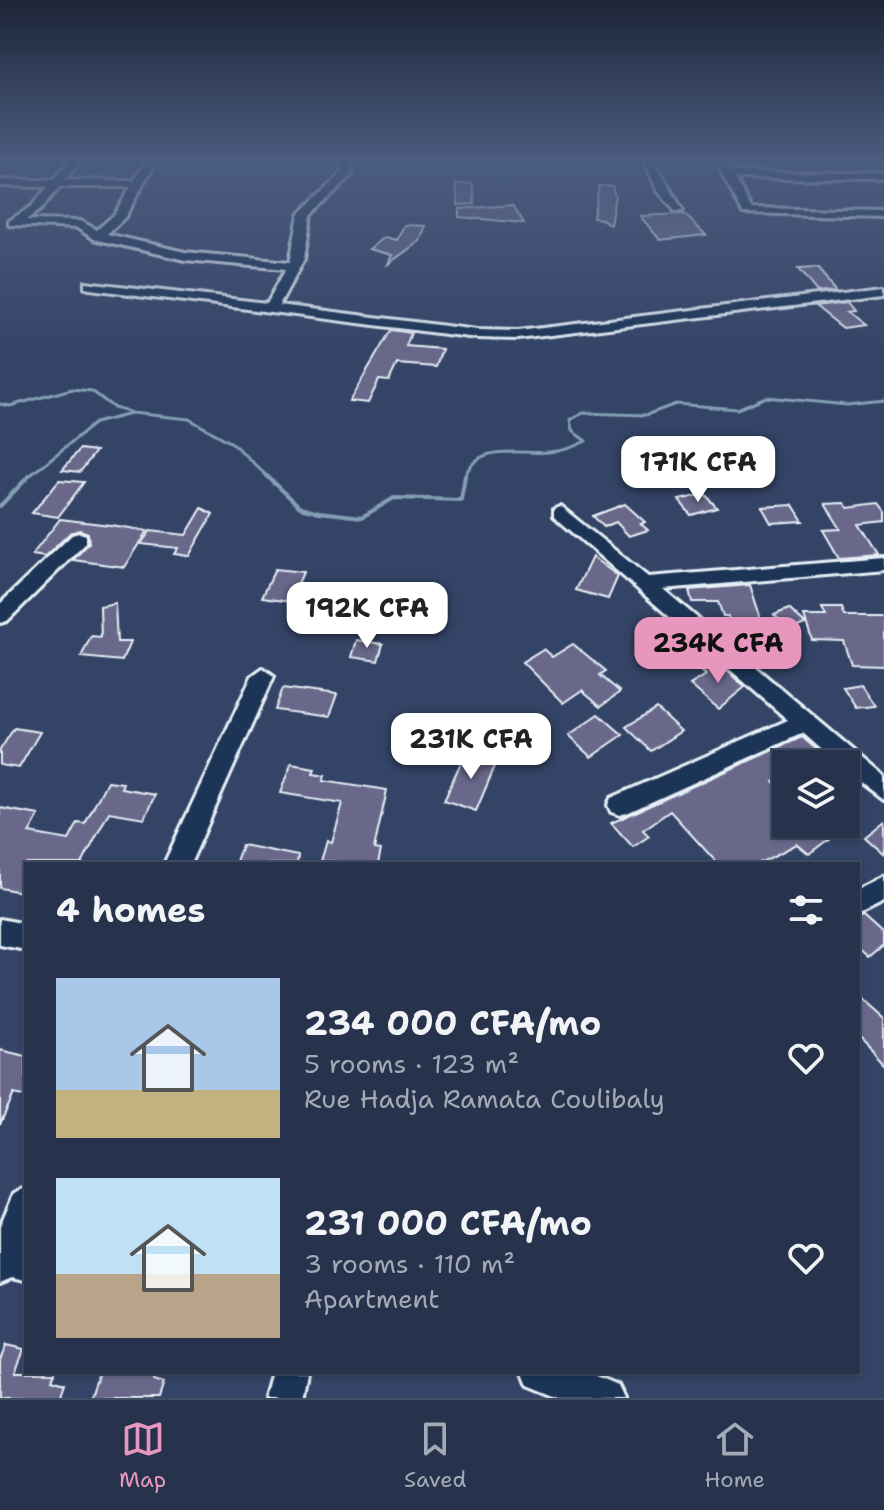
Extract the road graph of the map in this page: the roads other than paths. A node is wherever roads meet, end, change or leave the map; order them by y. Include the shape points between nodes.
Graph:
1 (55, 224) edge
2 (111, 224) edge
3 (303, 224) edge
4 (98, 236) junction
5 (294, 266) junction
6 (90, 285) dead end
7 (884, 291) edge
8 (271, 308) junction
9 (560, 512) dead end
10 (79, 539) dead end
11 (884, 564) edge
12 (645, 584) junction
13 (0, 616) edge
14 (263, 676) dead end
15 (806, 722) junction
16 (884, 790) edge
17 (620, 805) dead end
18 (178, 862) edge
19 (884, 888) edge
20 (860, 902) edge
21 (0, 932) edge
22 (24, 937) edge
23 (24, 1211) edge
24 (7, 1261) edge
25 (289, 1374) edge
26 (546, 1374) edge
27 (283, 1398) edge
28 (605, 1398) edge

1 - 4 street via 80,225
2 - 4 street
3 - 5 street
4 - 5 street via 185,256
5 - 8 street
6 - 8 street
7 - 8 street via 518,335
9 - 12 street
10 - 13 street
11 - 12 street
12 - 15 street
14 - 18 street
15 - 16 street
15 - 17 street
19 - 20 street
21 - 22 street
23 - 24 street
25 - 27 street
26 - 28 street

